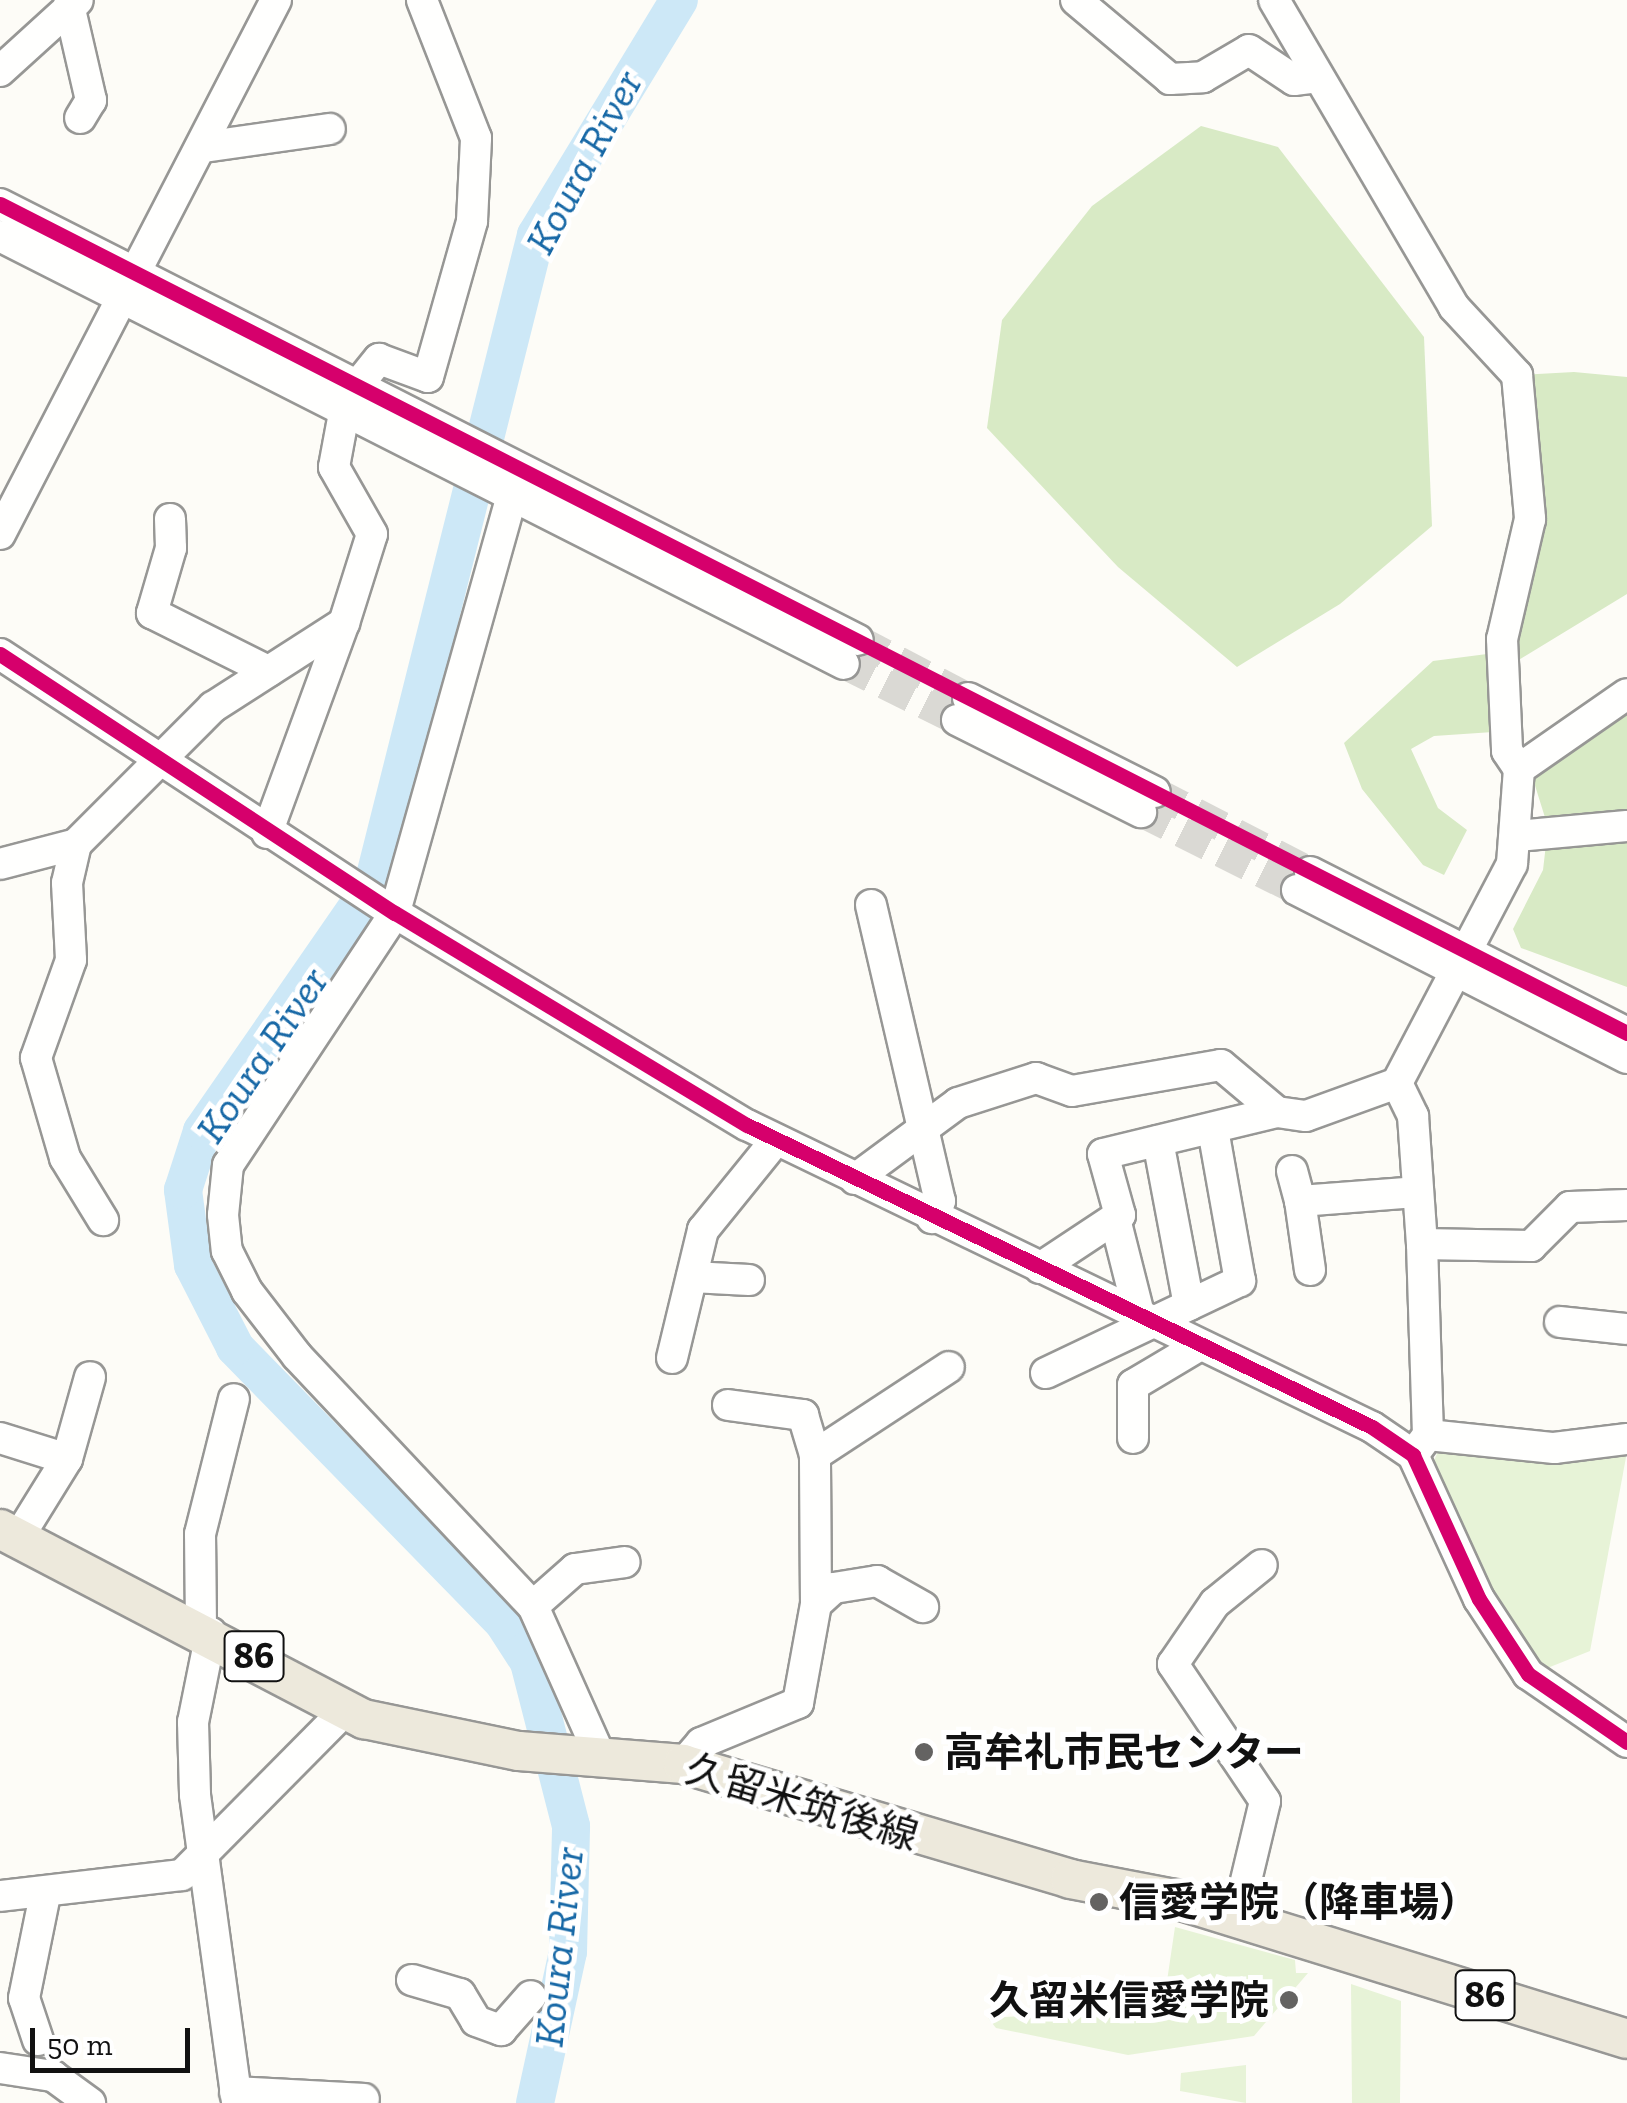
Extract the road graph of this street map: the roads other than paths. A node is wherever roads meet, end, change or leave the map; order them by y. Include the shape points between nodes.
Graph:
1 (276, 0) edge
2 (422, 0) edge
3 (1076, 0) edge
4 (1274, 0) edge
5 (73, 2) edge
6 (42, 14) edge
7 (0, 71) edge
8 (1318, 78) junction
9 (80, 118) dead end
10 (330, 130) dead end
11 (203, 147) junction
12 (0, 204) edge
13 (0, 236) edge
14 (134, 288) junction
15 (350, 400) junction
16 (510, 499) junction
17 (170, 519) dead end
18 (0, 534) edge
19 (344, 624) junction
20 (0, 654) edge
21 (268, 671) junction
22 (1627, 694) edge
23 (962, 709) tunnel mouth
24 (156, 756) junction
25 (1519, 768) junction
26 (1148, 802) tunnel mouth
27 (1627, 826) edge
28 (267, 832) junction
29 (1517, 836) junction
30 (76, 844) junction
31 (3, 857) edge
32 (1303, 881) tunnel mouth
33 (871, 904) dead end
34 (395, 914) junction
35 (1460, 960) junction
36 (1627, 1033) edge
37 (1627, 1058) edge
38 (1397, 1083) junction
39 (1277, 1112) junction
40 (924, 1123) junction
41 (1212, 1130) junction
42 (776, 1140) junction
43 (1158, 1141) junction
44 (1292, 1171) dead end
45 (854, 1179) junction
46 (1416, 1192) junction
47 (1300, 1201) junction
48 (1627, 1205) edge
49 (932, 1218) junction
50 (1115, 1219) junction
51 (103, 1220) dead end
52 (1422, 1244) junction
53 (1040, 1268) junction
54 (1310, 1270) dead end
55 (692, 1277) junction
56 (749, 1280) dead end
57 (1190, 1305) junction
58 (1141, 1322) junction
59 (1560, 1322) dead end
60 (1627, 1330) edge
61 (1196, 1347) junction
62 (672, 1358) dead end
63 (950, 1366) dead end
64 (1046, 1372) dead end
65 (90, 1376) dead end
66 (234, 1400) dead end
67 (728, 1404) dead end
68 (0, 1438) edge
69 (1134, 1438) dead end
70 (1627, 1439) edge
71 (1420, 1445) junction
72 (815, 1454) junction
73 (67, 1459) junction
74 (9, 1534) edge
75 (625, 1562) dead end
76 (1262, 1565) dead end
77 (816, 1604) junction
78 (533, 1606) junction
79 (922, 1606) dead end
80 (206, 1630) junction
81 (346, 1709) junction
82 (1627, 1742) edge
83 (600, 1758) junction
84 (683, 1764) junction
85 (202, 1860) junction
86 (45, 1895) junction
87 (0, 1896) edge
88 (1237, 1918) junction
89 (412, 1980) dead end
90 (532, 1996) dead end
91 (1627, 2039) edge
92 (38, 2040) dead end
93 (0, 2068) edge
94 (236, 2098) edge
95 (364, 2099) dead end
96 (90, 2103) edge

1 - 11 street
2 - 15 street via 476,138 472,221 428,377 379,359
3 - 8 street via 1170,79 1203,77 1249,50 1294,80
4 - 8 street
5 - 6 street
5 - 9 street via 91,100
6 - 7 street
8 - 25 street via 1454,307 1518,375 1530,519 1502,638 1507,751
10 - 11 street
11 - 14 street
12 - 14 street
13 - 14 street
14 - 15 street
14 - 18 street
15 - 16 street via 446,466
15 - 16 street via 453,432 518,463 851,652
15 - 19 street via 334,467 372,534
16 - 34 street
17 - 21 street via 172,548 152,613
19 - 21 street
19 - 28 street
20 - 24 street
21 - 24 street
22 - 25 street
23 - 26 street
24 - 28 street
24 - 30 street
25 - 29 street
27 - 29 street
28 - 34 street
29 - 35 street via 1512,864
30 - 31 street
30 - 51 street via 67,883 71,960 36,1058 65,1158
32 - 35 street
33 - 40 street
34 - 42 street
34 - 78 street via 228,1165 226,1251 297,1356
35 - 36 street
35 - 37 street
35 - 38 street
38 - 39 street via 1343,1108
38 - 46 street via 1413,1116
39 - 40 street via 1221,1065 1196,1064 1072,1091 1036,1078 984,1091
39 - 41 street
40 - 45 street
40 - 49 street via 940,1201
41 - 43 street
41 - 57 street via 1240,1281
42 - 45 street
42 - 55 street via 704,1230
43 - 50 street via 1103,1154
43 - 57 street
44 - 47 street
45 - 49 street
46 - 47 street
46 - 52 street
47 - 54 street
48 - 52 street via 1570,1207 1531,1246
49 - 53 street
50 - 53 street
50 - 58 street
52 - 71 street
53 - 58 street
55 - 56 street
55 - 62 street
57 - 58 street
58 - 61 street
58 - 64 street
59 - 60 street
61 - 69 street via 1133,1384
61 - 71 street
63 - 72 street
65 - 73 street
66 - 80 street via 200,1534
67 - 72 street via 803,1415
68 - 73 street
70 - 71 street via 1554,1448
71 - 82 street via 1479,1599 1528,1674
72 - 77 street
73 - 74 street
74 - 80 main road, 久留米筑後線 / 86
75 - 78 street via 575,1570
76 - 88 street via 1215,1603 1173,1664 1265,1801
77 - 79 street via 858,1580
77 - 84 street via 798,1704 701,1744
78 - 83 street
80 - 81 main road, 久留米筑後線 / 86
80 - 85 street via 193,1722
81 - 83 main road, 久留米筑後線 / 86 via 526,1751
81 - 85 street
83 - 84 main road, 久留米筑後線 / 86
84 - 88 main road, 久留米筑後線 / 86 via 941,1844
85 - 86 street via 182,1875
85 - 94 street
86 - 87 street
86 - 92 street via 24,1998
88 - 91 main road, 久留米筑後線 / 86
89 - 90 street via 460,1994 476,2020 501,2030
93 - 96 street via 53,2076
94 - 95 street

